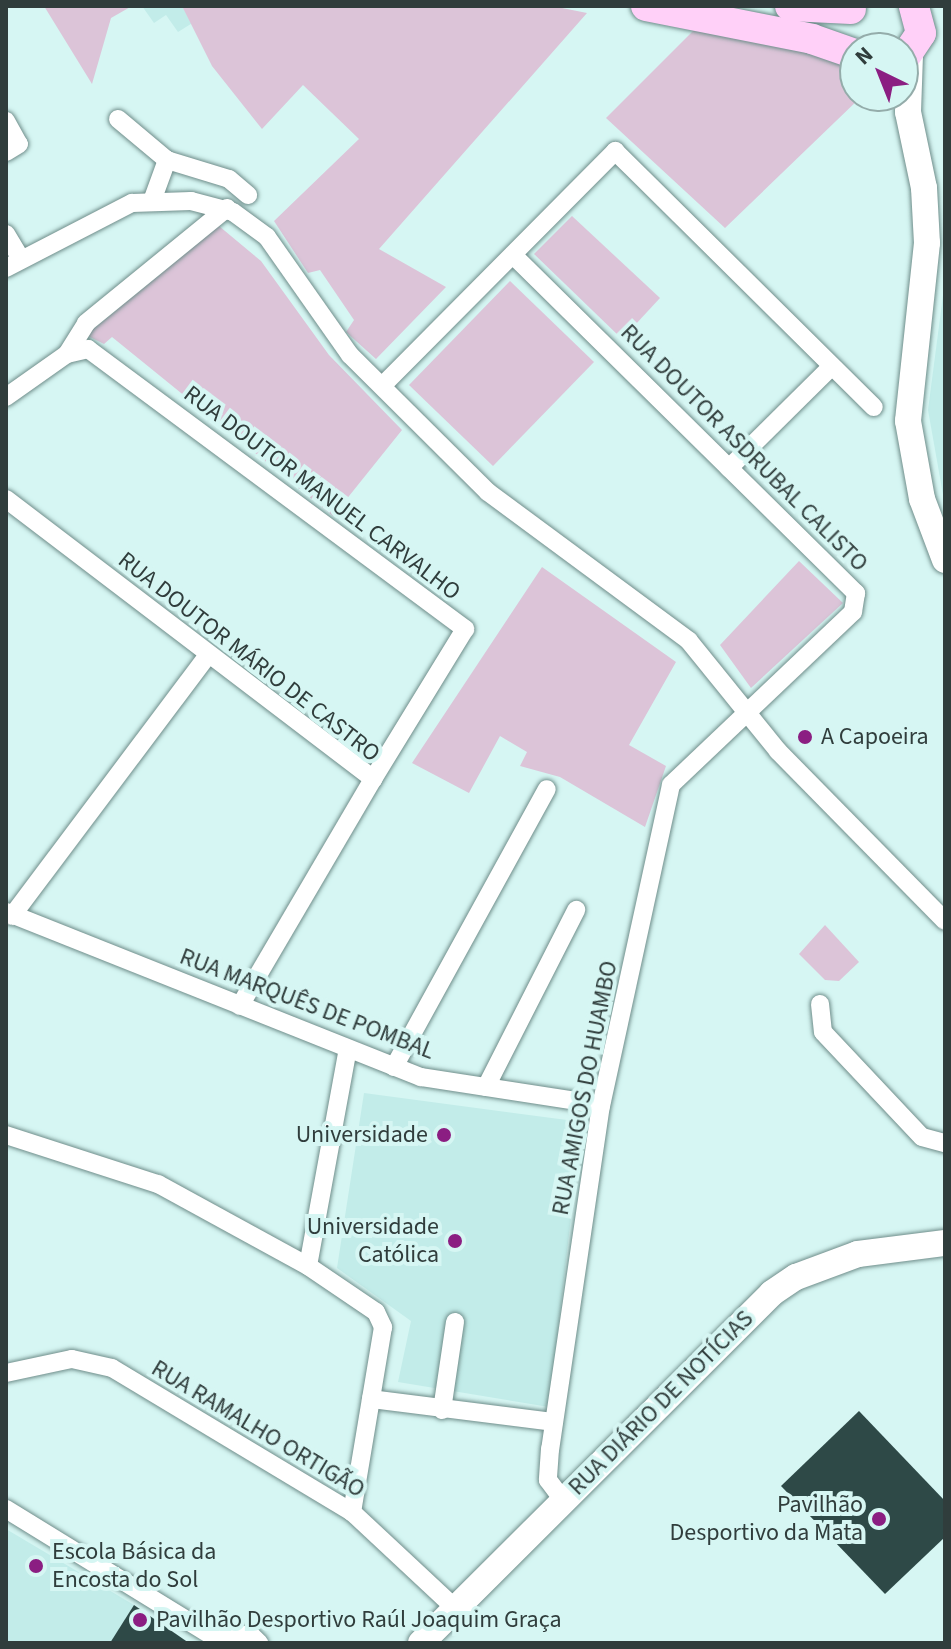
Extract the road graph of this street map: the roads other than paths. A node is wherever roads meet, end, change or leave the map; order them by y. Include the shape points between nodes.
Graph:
1 (646, 6) edge
2 (790, 6) edge
3 (916, 6) edge
4 (852, 8) edge
5 (945, 11) edge
6 (847, 32) edge
7 (918, 32) edge
8 (945, 39) edge
9 (839, 48) edge
10 (919, 50) edge
11 (903, 112) edge
12 (118, 119) dead end
13 (6, 121) edge
14 (6, 152) edge
15 (167, 160) junction
16 (248, 195) dead end
17 (152, 201) junction
18 (227, 208) junction
19 (6, 234) edge
20 (513, 255) junction
21 (14, 264) edge
22 (67, 354) junction
23 (831, 367) junction
24 (383, 385) junction
25 (6, 397) edge
26 (874, 407) dead end
27 (729, 468) junction
28 (6, 499) edge
29 (945, 560) edge
30 (208, 655) junction
31 (746, 714) junction
32 (373, 779) junction
33 (547, 789) dead end
34 (576, 910) dead end
35 (9, 914) edge
36 (945, 921) edge
37 (820, 1004) dead end
38 (240, 1006) junction
39 (348, 1049) junction
40 (394, 1067) junction
41 (486, 1087) junction
42 (601, 1105) junction
43 (6, 1135) edge
44 (945, 1143) edge
45 (945, 1243) edge
46 (308, 1266) junction
47 (455, 1322) dead end
48 (6, 1373) edge
49 (371, 1399) junction
50 (442, 1410) junction
51 (554, 1422) junction
52 (563, 1500) junction
53 (6, 1509) edge
54 (352, 1512) junction
55 (455, 1608) junction
56 (254, 1638) edge
57 (421, 1643) edge

1 - 9 main road
2 - 4 main road
3 - 5 main road
3 - 7 main road
4 - 6 main road
8 - 10 main road
11 - 29 main road via 927,243 908,421 922,499
12 - 15 street
13 - 14 street via 19,144
15 - 16 street via 229,179
15 - 17 street
17 - 18 street
17 - 21 street via 132,203
18 - 22 street via 86,323
18 - 24 street via 267,237 326,326
19 - 21 street
20 - 23 street via 615,151
20 - 24 street
20 - 27 street, RUA DOUTOR ASDRUBAL CALISTO
22 - 25 street
22 - 32 street, RUA DOUTOR MANUEL CARVALHO via 88,349 465,629
23 - 26 street
23 - 27 street
24 - 31 street via 488,492 689,641
27 - 31 street, RUA DOUTOR ASDRUBAL CALISTO via 856,593 853,612
28 - 30 street, RUA DOUTOR MÁRIO DE CASTRO
30 - 32 street, RUA DOUTOR MÁRIO DE CASTRO
30 - 35 street
31 - 36 street
31 - 42 street, RUA AMIGOS DO HUAMBO via 671,785
32 - 38 street, RUA DOUTOR MÁRIO DE CASTRO
33 - 40 street
34 - 41 street
35 - 38 street, RUA MARQUÊS DE POMBAL
37 - 44 street via 823,1032 922,1137
38 - 39 street, RUA MARQUÊS DE POMBAL
39 - 40 street, RUA MARQUÊS DE POMBAL
39 - 46 street
40 - 41 street, RUA MARQUÊS DE POMBAL
41 - 42 street, RUA MARQUÊS DE POMBAL
42 - 51 street, RUA AMIGOS DO HUAMBO
43 - 46 street via 158,1184
45 - 52 main road, RUA DIÁRIO DE NOTÍCIAS via 858,1254 796,1277 734,1329
46 - 49 street via 376,1312 383,1327
47 - 50 street
48 - 54 street, RUA RAMALHO ORTIGÃO via 72,1359 112,1368
49 - 50 street
49 - 54 street
50 - 51 street
51 - 52 street, RUA AMIGOS DO HUAMBO via 548,1480
52 - 55 main road, RUA DIÁRIO DE NOTÍCIAS
53 - 56 street via 219,1640
54 - 55 street, RUA RAMALHO ORTIGÃO
55 - 57 main road, RUA DIÁRIO DE NOTÍCIAS

